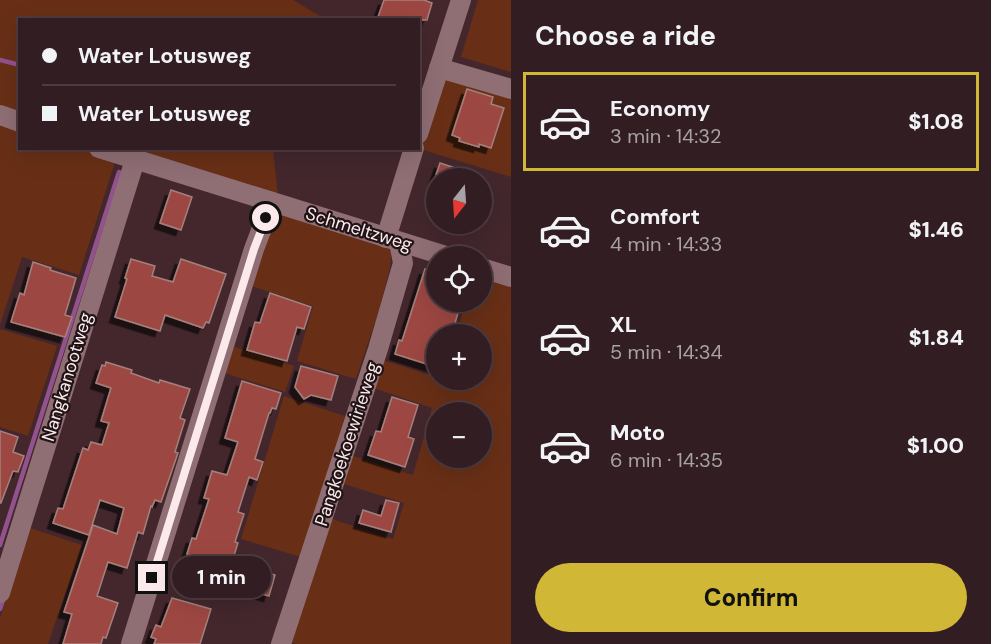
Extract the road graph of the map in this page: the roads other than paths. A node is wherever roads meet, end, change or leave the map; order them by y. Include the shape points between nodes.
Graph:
1 (461, 0) edge
2 (439, 68) junction
3 (511, 89) edge
4 (0, 115) edge
5 (18, 121) edge
6 (420, 128) edge
7 (105, 150) edge
8 (414, 150) edge
9 (135, 160) junction
10 (272, 202) junction
11 (393, 240) junction
12 (426, 250) edge
13 (492, 271) edge
14 (511, 277) edge
15 (0, 593) edge
16 (131, 644) edge
17 (280, 644) edge

1 - 2 street
2 - 3 street
2 - 6 street
4 - 5 street
7 - 9 street, Schmeltzweg
8 - 11 street, Pangkoekoewirieweg
9 - 10 street, Schmeltzweg
9 - 15 street, Nangkanootweg
10 - 11 street, Schmeltzweg
10 - 16 street
11 - 12 street, Schmeltzweg
11 - 17 street, Pangkoekoewirieweg via 403,262
13 - 14 street

